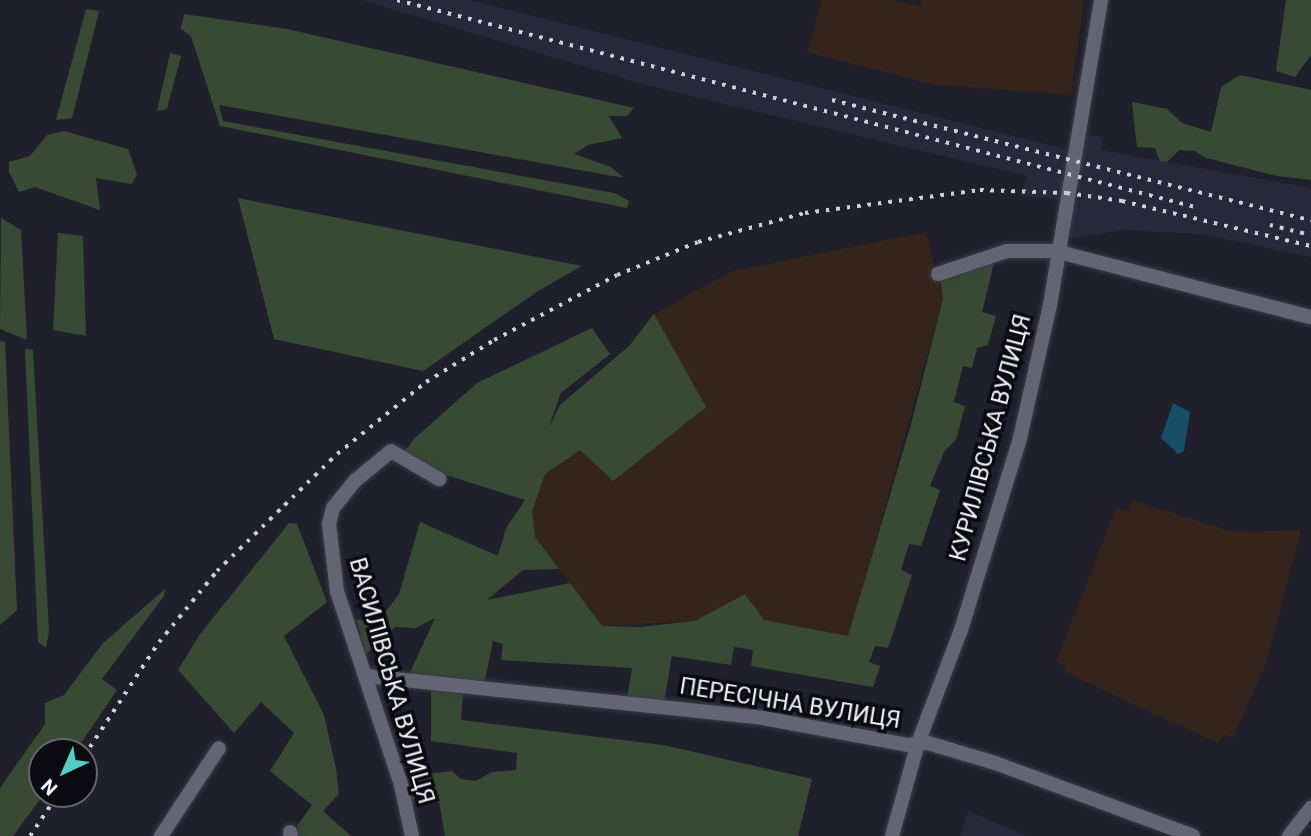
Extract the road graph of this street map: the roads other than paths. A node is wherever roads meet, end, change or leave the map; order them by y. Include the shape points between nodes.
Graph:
1 (1101, 0) edge
2 (1055, 251) junction
3 (938, 274) dead end
4 (1311, 317) edge
5 (439, 479) dead end
6 (366, 676) junction
7 (918, 743) junction
8 (219, 748) dead end
9 (1311, 808) edge
10 (161, 836) edge
11 (411, 836) edge
12 (892, 836) edge
13 (1193, 836) edge
14 (1289, 836) edge

1 - 2 street, КУРИЛІВСЬКА ВУЛИЦЯ
2 - 3 street via 1007,251
2 - 4 street
2 - 7 street, КУРИЛІВСЬКА ВУЛИЦЯ via 1050,305 1020,438 961,630
5 - 6 street, ВАСИЛІВСЬКА ВУЛИЦЯ via 391,451 356,480 333,508 328,542 337,592
6 - 7 street, ПЕРЕСІЧНА ВУЛИЦЯ via 763,718 908,745
6 - 11 street, ВАСИЛІВСЬКА ВУЛИЦЯ via 401,785
7 - 12 street, КУРИЛІВСЬКА ВУЛИЦЯ
7 - 13 street, ПЕРЕСІЧНА ВУЛИЦЯ via 995,763
8 - 10 street
9 - 14 street

